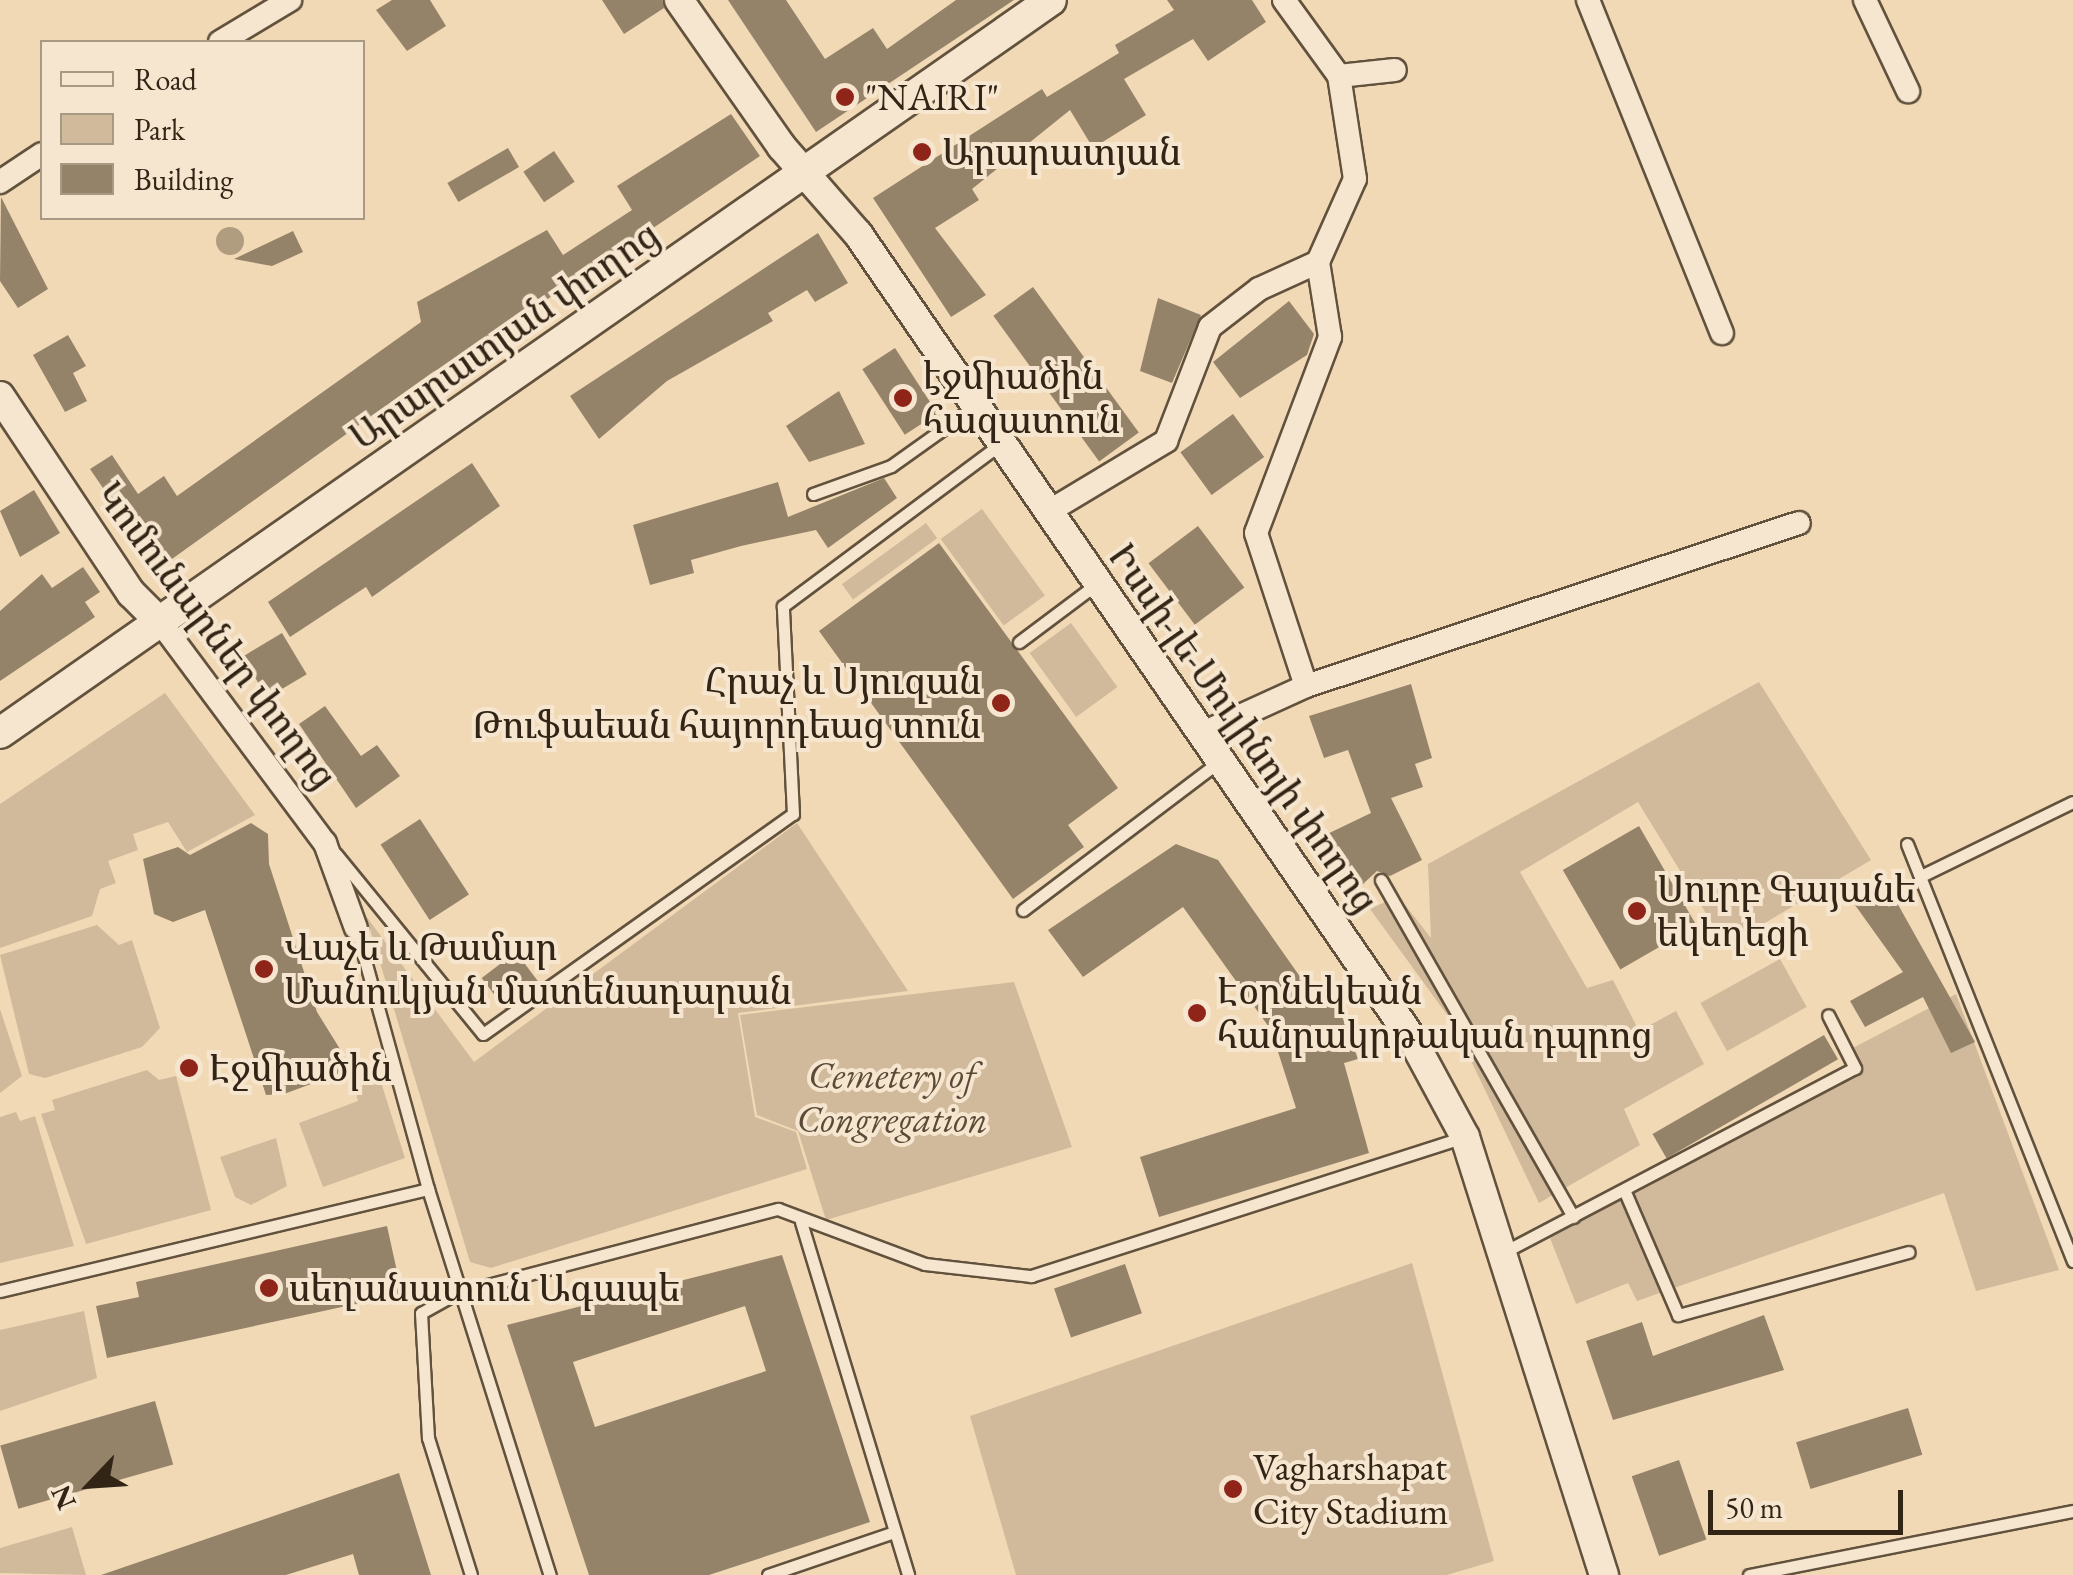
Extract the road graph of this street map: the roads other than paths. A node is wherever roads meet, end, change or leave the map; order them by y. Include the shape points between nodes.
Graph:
1 (290, 0) edge
2 (679, 0) edge
3 (1051, 0) edge
4 (1284, 0) edge
5 (1588, 0) edge
6 (1865, 0) edge
7 (223, 40) edge
8 (1395, 70) dead end
9 (1339, 76) junction
10 (1908, 91) dead end
11 (40, 155) edge
12 (806, 171) junction
13 (0, 182) edge
14 (1318, 262) junction
15 (1722, 333) dead end
16 (0, 396) edge
17 (975, 406) junction
18 (1002, 443) junction
19 (813, 494) dead end
20 (1048, 512) junction
21 (1799, 523) dead end
22 (1098, 583) junction
23 (160, 622) junction
24 (1019, 642) dead end
25 (1306, 686) junction
26 (0, 732) edge
27 (1205, 732) junction
28 (1224, 759) junction
29 (2073, 802) edge
30 (325, 842) junction
31 (1907, 844) dead end
32 (1922, 876) junction
33 (1382, 880) dead end
34 (1022, 910) dead end
35 (356, 928) joint
36 (1828, 1015) dead end
37 (1465, 1137) junction
38 (428, 1189) junction
39 (1626, 1192) junction
40 (1573, 1218) junction
41 (801, 1222) junction
42 (1504, 1252) junction
43 (1909, 1252) dead end
44 (2073, 1261) edge
45 (0, 1292) edge
46 (457, 1293) junction
47 (2073, 1511) edge
48 (894, 1532) junction
49 (471, 1575) edge
50 (550, 1575) edge
51 (768, 1575) edge
52 (908, 1575) edge
53 (1604, 1575) edge
54 (1749, 1575) edge

1 - 7 street
2 - 12 street, Իսսի-լե-Մուլինոյի փողոց
3 - 12 main road, Արարատյան փողոց
4 - 9 street
5 - 15 street
6 - 10 street
8 - 9 street
9 - 14 street via 1355,179
11 - 13 street
12 - 17 street, Իսսի-լե-Մուլինոյի փողոց
12 - 23 main road, Արարատյան փողոց
14 - 20 street via 1258,289 1210,328 1166,441
14 - 25 street via 1330,336 1256,533
16 - 23 street, Կոմունարներ փողոց via 131,594
17 - 18 street, Իսսի-լե-Մուլինոյի փողոց
17 - 19 lane via 892,466
18 - 20 street, Իսսի-լե-Մուլինոյի փողոց
18 - 30 lane via 783,606 794,814 484,1034
20 - 22 street, Իսսի-լե-Մուլինոյի փողոց
21 - 25 street
22 - 24 lane
22 - 27 street, Իսսի-լե-Մուլինոյի փողոց
23 - 26 main road, Արարատյան փողոց
23 - 30 street, Կոմունարներ փողոց
25 - 27 street
27 - 28 street, Իսսի-լե-Մուլինոյի փողոց
28 - 34 lane
28 - 37 street, Իսսի-լե-Մուլինոյի փողոց via 1412,1039
29 - 32 lane
30 - 35 street, Կոմունարներ փողոց
31 - 32 lane
32 - 44 lane
33 - 40 lane
35 - 38 lane
36 - 39 lane via 1854,1068
37 - 41 lane via 1031,1276 959,1272
37 - 42 street, Իսսի-լե-Մուլինոյի փողոց
38 - 45 lane
38 - 46 lane
39 - 40 lane
39 - 43 lane via 1678,1315
40 - 42 lane
41 - 46 lane via 778,1209
41 - 48 lane
42 - 53 street, Իսսի-լե-Մուլինոյի փողոց
46 - 49 lane via 420,1313 428,1438
46 - 50 lane
47 - 54 lane
48 - 51 lane
48 - 52 lane

